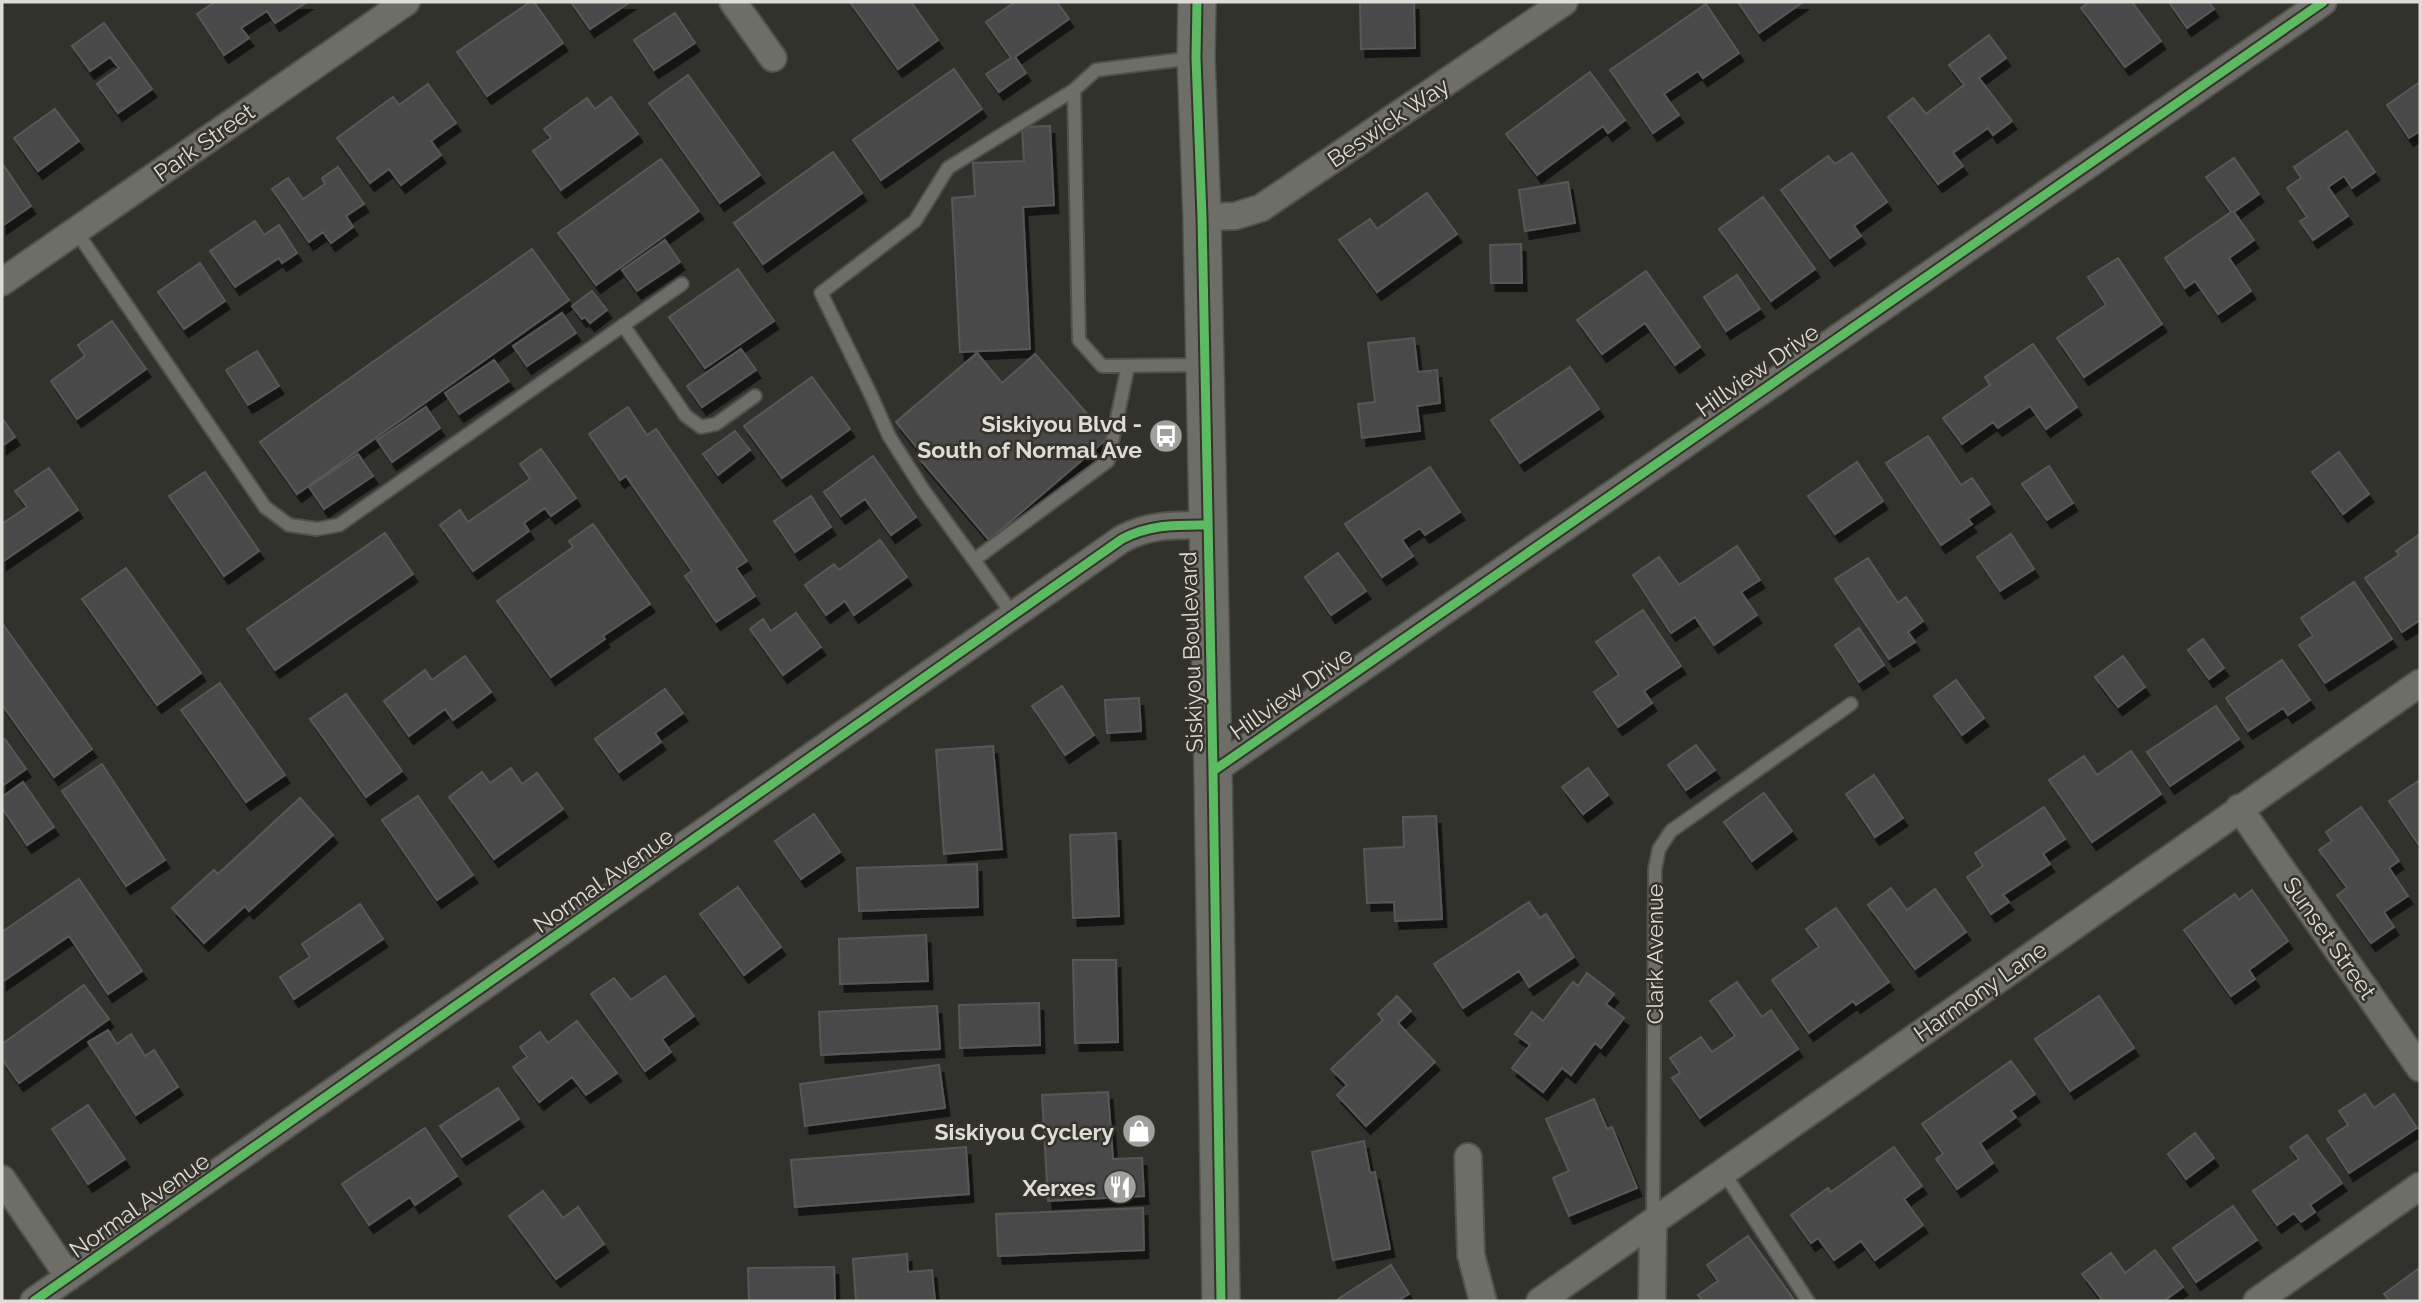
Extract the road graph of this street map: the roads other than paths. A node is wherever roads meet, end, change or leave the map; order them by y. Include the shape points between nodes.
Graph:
1 (406, 2) edge
2 (733, 2) edge
3 (1197, 2) edge
4 (1564, 2) edge
5 (2323, 2) edge
6 (773, 58) dead end
7 (1196, 58) junction
8 (1074, 90) junction
9 (1202, 217) junction
10 (76, 231) junction
11 (2, 282) edge
12 (682, 284) dead end
13 (623, 325) junction
14 (1204, 365) junction
15 (1128, 366) junction
16 (755, 396) dead end
17 (1207, 526) junction
18 (974, 560) junction
19 (1014, 616) junction
20 (2420, 682) edge
21 (1851, 704) dead end
22 (1213, 771) junction
23 (2239, 808) junction
24 (2420, 1068) edge
25 (1468, 1157) dead end
26 (1724, 1172) junction
27 (2, 1179) edge
28 (2420, 1186) edge
29 (1653, 1223) junction
30 (69, 1277) junction
31 (34, 1301) edge
32 (1222, 1301) edge
33 (1483, 1301) edge
34 (1541, 1301) edge
35 (1652, 1301) edge
36 (1808, 1301) edge
37 (2256, 1301) edge

1 - 10 street, Park Street
2 - 6 street
3 - 7 main road, Siskiyou Boulevard
4 - 9 street, Beswick Way via 1261,208 1235,216
5 - 22 street, Hillview Drive
7 - 8 lane via 1096,71
7 - 9 main road, Siskiyou Boulevard
8 - 15 lane via 1079,340 1101,366
8 - 18 lane via 948,168 915,221 821,293 889,436
9 - 14 main road, Siskiyou Boulevard
10 - 11 street, Park Street
10 - 13 lane via 265,507 289,524 317,529 339,525
12 - 13 lane
13 - 16 lane via 686,416 701,427 716,424
14 - 15 lane
14 - 17 main road, Siskiyou Boulevard
15 - 18 lane via 1108,461
17 - 19 street, Normal Avenue via 1161,525 1137,531
17 - 22 main road, Siskiyou Boulevard
18 - 19 lane
19 - 30 street, Normal Avenue
20 - 23 street, Harmony Lane
21 - 29 lane, Clark Avenue via 1671,831 1659,849 1655,869
22 - 32 main road, Siskiyou Boulevard
23 - 24 street, Sunset Street
23 - 26 street, Harmony Lane
25 - 33 street via 1471,1255
26 - 29 street, Harmony Lane
26 - 36 lane
27 - 30 street
28 - 37 street
29 - 34 street, Harmony Lane
29 - 35 street, Clark Avenue
30 - 31 street, Normal Avenue

